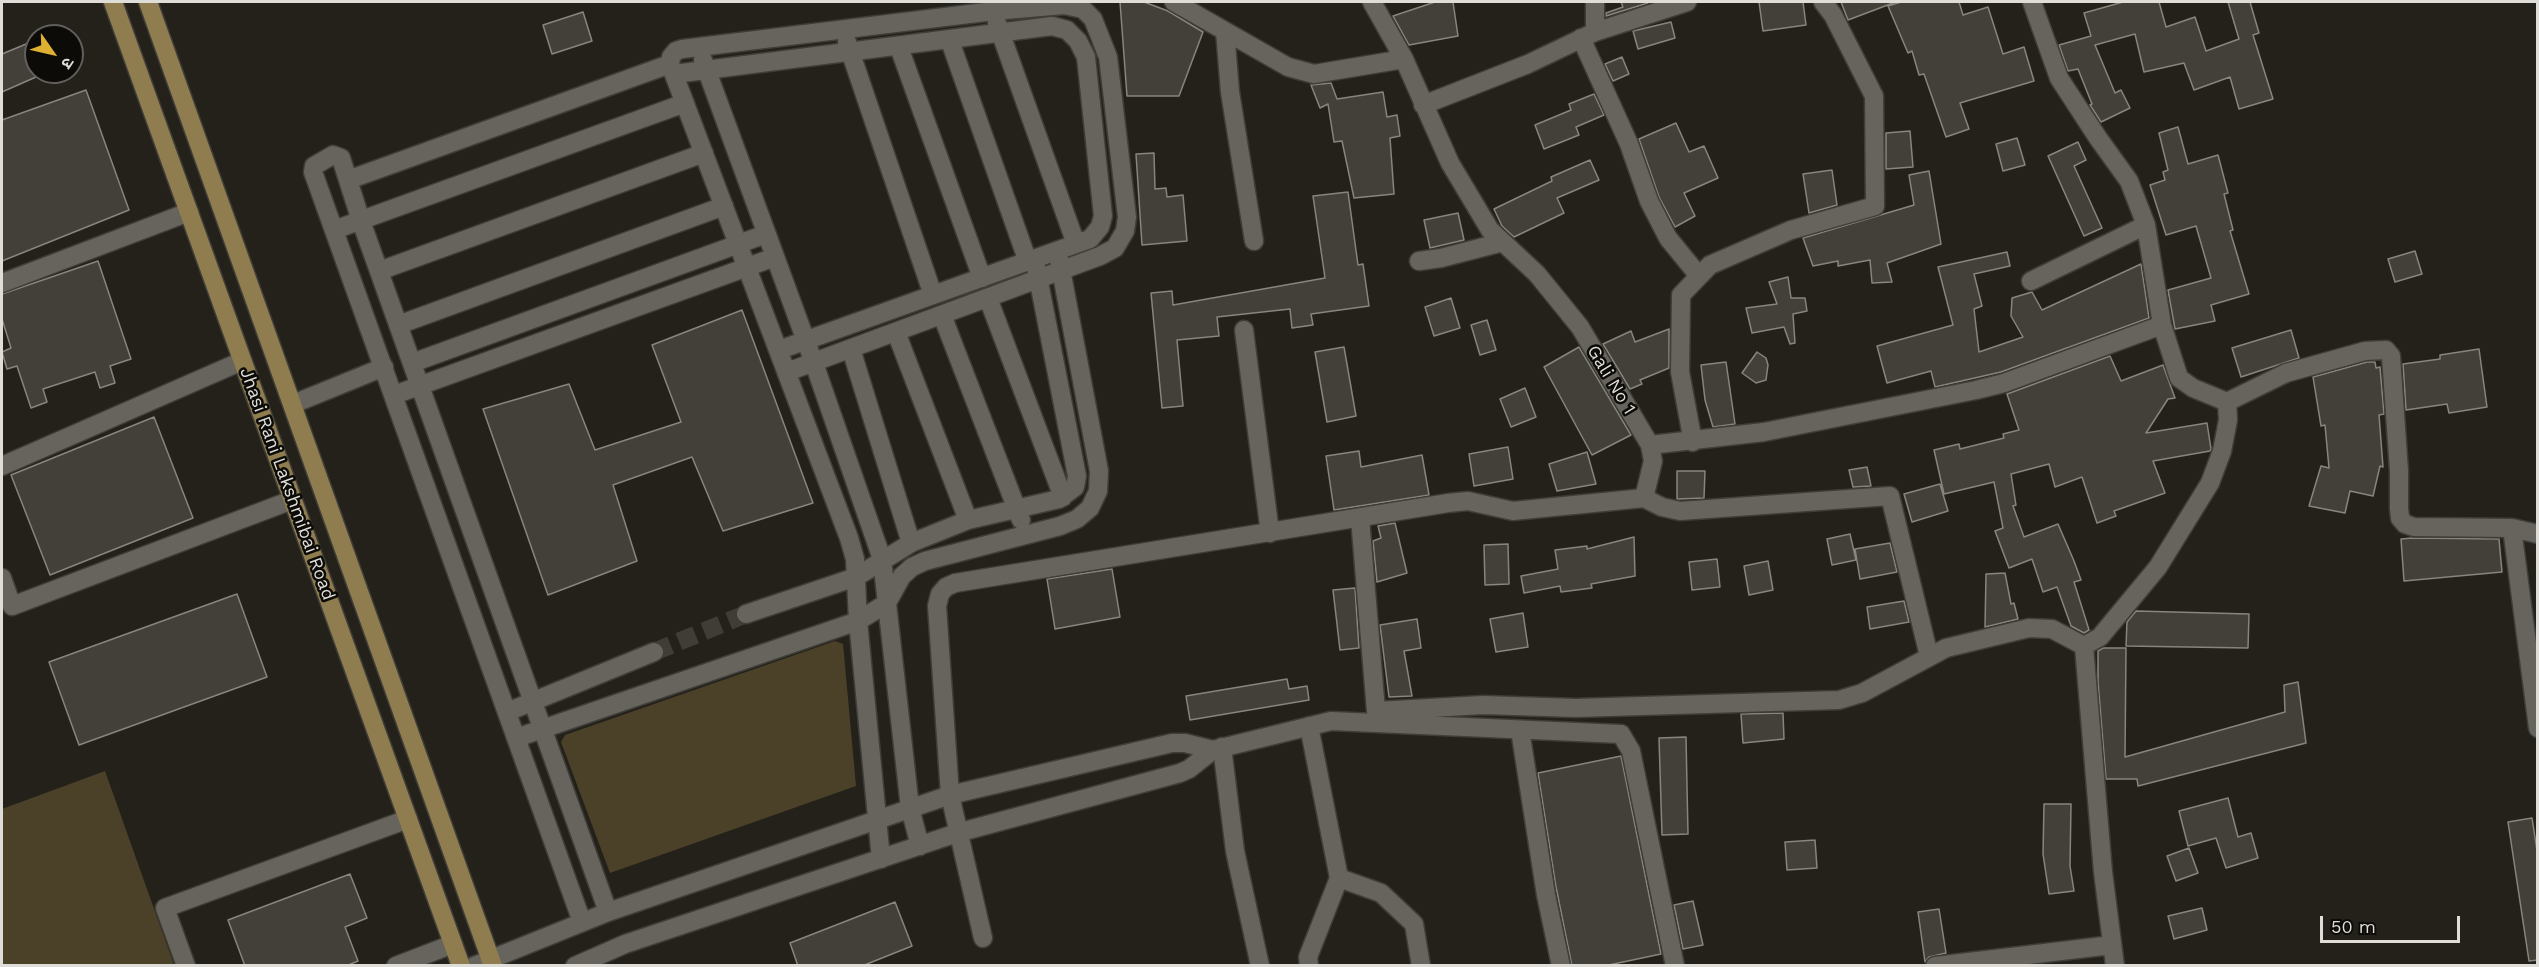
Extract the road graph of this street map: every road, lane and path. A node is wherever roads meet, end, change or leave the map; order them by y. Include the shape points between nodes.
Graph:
1 (113, 2) edge
2 (148, 2) edge
3 (1174, 2) edge
4 (1372, 2) edge
5 (1595, 2) edge
6 (1687, 2) edge
7 (1823, 2) edge
8 (2032, 2) edge
9 (994, 11) junction
10 (843, 30) junction
11 (1225, 31) junction
12 (1000, 33) junction
13 (1588, 35) junction
14 (950, 41) junction
15 (699, 47) junction
16 (899, 47) junction
17 (850, 53) junction
18 (1404, 59) junction
19 (672, 69) junction
20 (706, 70) junction
21 (685, 103) junction
22 (1423, 105) junction
23 (704, 153) junction
24 (348, 180) junction
25 (724, 206) junction
26 (189, 212) junction
27 (361, 220) junction
28 (2146, 225) junction
29 (334, 230) junction
30 (766, 234) junction
31 (1254, 241) dead end
32 (1503, 242) junction
33 (739, 244) junction
34 (1076, 244) junction
35 (1057, 251) junction
36 (775, 257) junction
37 (1031, 260) junction
38 (1419, 261) dead end
39 (747, 267) junction
40 (379, 271) junction
41 (1061, 271) junction
42 (1699, 276) junction
43 (982, 278) junction
44 (1038, 279) junction
45 (2031, 281) dead end
46 (2, 283) edge
47 (933, 296) junction
48 (988, 298) junction
49 (574, 304) junction
50 (942, 315) junction
51 (398, 325) junction
52 (2162, 325) junction
53 (583, 327) junction
54 (1244, 330) dead end
55 (896, 332) junction
56 (805, 341) junction
57 (851, 349) junction
58 (779, 350) junction
59 (242, 361) junction
60 (412, 363) junction
61 (814, 363) junction
62 (384, 368) junction
63 (787, 372) junction
64 (420, 386) junction
65 (394, 396) junction
66 (2227, 402) junction
67 (293, 404) junction
68 (1693, 442) junction
69 (1650, 445) junction
70 (2, 466) edge
71 (1063, 497) junction
72 (1644, 498) junction
73 (292, 500) junction
74 (1017, 509) junction
75 (1360, 518) junction
76 (968, 520) junction
77 (2512, 528) junction
78 (1270, 532) junction
79 (1026, 533) junction
80 (2538, 534) edge
81 (911, 543) junction
82 (481, 556) junction
83 (882, 559) junction
84 (454, 566) junction
85 (856, 577) junction
86 (2, 578) edge
87 (886, 603) junction
88 (746, 614) tunnel mouth
89 (858, 621) junction
90 (2084, 646) junction
91 (654, 652) tunnel mouth
92 (1929, 656) junction
93 (534, 702) junction
94 (507, 712) junction
95 (1309, 726) junction
96 (543, 728) junction
97 (2538, 728) edge
98 (1520, 730) junction
99 (516, 738) junction
100 (1217, 749) junction
101 (950, 795) junction
102 (910, 808) junction
103 (408, 819) junction
104 (877, 820) junction
105 (576, 822) junction
106 (550, 832) junction
107 (957, 833) junction
108 (920, 846) junction
109 (881, 859) junction
110 (1339, 878) junction
111 (608, 912) junction
112 (582, 922) junction
113 (983, 938) dead end
114 (453, 944) junction
115 (2112, 945) junction
116 (486, 963) edge
117 (186, 966) edge
118 (396, 966) edge
119 (461, 966) edge
120 (576, 966) edge
121 (1260, 966) edge
122 (1310, 966) edge
123 (1421, 966) edge
124 (1561, 966) edge
125 (1675, 966) edge
126 (1935, 966) edge
127 (2115, 966) edge

1 - 26 main road, Jhasi Rani Lakshmibai Road
2 - 67 main road, Jhasi Rani Lakshmibai Road
3 - 11 street
4 - 18 street, Gali No 1
5 - 13 street
6 - 13 street
7 - 42 street via 1874,96 1875,206 1791,230 1710,265
8 - 28 street via 2059,78 2129,181
9 - 10 street
9 - 12 street
9 - 41 street via 1064,5 1083,9 1093,19 1108,57 1127,217 1125,231 1115,248
10 - 15 street
10 - 17 street
11 - 18 street via 1288,67 1314,74
11 - 31 street via 1230,92
12 - 14 street
12 - 34 street
12 - 34 street via 1052,26 1067,30 1086,57 1103,216 1090,239
13 - 22 street via 1528,64
13 - 42 street via 1654,210 1668,238
14 - 16 street
14 - 37 street
15 - 19 street via 676,51
15 - 20 street
16 - 17 street
16 - 43 street
17 - 20 street
17 - 47 street
18 - 22 street, Gali No 1
19 - 20 street
19 - 21 street
19 - 24 street
20 - 30 street
21 - 23 street
21 - 27 street
22 - 32 street, Gali No 1 via 1450,163 1490,230
23 - 25 street
23 - 40 street
24 - 27 street
24 - 29 street via 341,158 336,155 313,169
25 - 33 street
25 - 51 street
26 - 46 street
26 - 59 main road, Jhasi Rani Lakshmibai Road
27 - 29 street
27 - 40 street
28 - 45 street
28 - 52 street
29 - 62 street
30 - 33 street
30 - 36 street
32 - 38 street
32 - 69 street, Gali No 1 via 1537,274 1580,327
33 - 39 street
33 - 49 street
34 - 35 street
35 - 37 street
35 - 41 street
36 - 39 street
36 - 56 street
37 - 43 street
37 - 44 street
39 - 53 street
39 - 58 street
40 - 51 street
41 - 44 street
41 - 79 street via 1099,471 1098,491 1090,508 1077,519
42 - 68 street via 1681,295 1680,372
43 - 47 street
44 - 48 street
44 - 71 street via 1077,476 1075,487
47 - 56 street
48 - 50 street
48 - 71 street
49 - 53 street
49 - 60 street
50 - 55 street
50 - 74 street
51 - 60 street
52 - 66 street via 2179,378
52 - 68 street via 1976,390 1775,430
53 - 64 street
54 - 78 street
55 - 57 street
55 - 76 street
56 - 58 street
56 - 61 street
57 - 61 street
57 - 81 street
58 - 63 street
59 - 70 street
59 - 73 main road, Jhasi Rani Lakshmibai Road
60 - 64 street
61 - 63 street
61 - 83 street
62 - 65 street
62 - 67 street
63 - 85 street via 849,538
64 - 65 street
64 - 82 street
65 - 84 street
66 - 77 street via 2286,373 2366,351 2386,350 2391,356 2400,518 2414,527
66 - 90 street via 2224,441 2210,483 2158,567 2100,637
67 - 116 main road, Jhasi Rani Lakshmibai Road
68 - 69 street
69 - 72 street via 1653,461
71 - 74 street
72 - 75 street via 1513,511 1467,501
72 - 92 street via 1680,511 1890,496
73 - 86 street via 12,606
73 - 103 main road, Jhasi Rani Lakshmibai Road
74 - 76 street
74 - 79 street
75 - 78 street
75 - 92 street via 1376,711 1483,705 1576,708 1839,700 1862,693
76 - 81 street
77 - 80 street
77 - 97 street
78 - 101 street via 946,587 937,606
79 - 87 street via 912,567
81 - 83 street
82 - 84 street
82 - 93 street
83 - 85 street
83 - 87 street
84 - 94 street
85 - 88 street
85 - 89 street
87 - 89 street
87 - 102 street
89 - 96 street
89 - 104 street
90 - 92 street via 2040,627 1946,648
90 - 115 street
91 - 93 street
93 - 94 street
93 - 96 street
94 - 99 street
95 - 98 street via 1331,721
95 - 100 street
95 - 110 street
96 - 99 street
96 - 105 street
98 - 124 street
98 - 125 street via 1621,734 1631,751
99 - 106 street
100 - 101 street via 1172,743
100 - 107 street via 1180,773
100 - 121 street
101 - 102 street
101 - 107 street
102 - 104 street
102 - 108 street
103 - 114 main road, Jhasi Rani Lakshmibai Road
103 - 117 street via 165,908
104 - 109 street
104 - 111 street
105 - 106 street
105 - 111 street
106 - 112 street
107 - 108 street
107 - 113 street
108 - 109 street
109 - 120 street via 625,944
110 - 122 street via 1308,957
110 - 123 street via 1381,893 1414,924
111 - 112 street
112 - 116 street
114 - 118 street
114 - 119 main road, Jhasi Rani Lakshmibai Road
115 - 126 street
115 - 127 street

